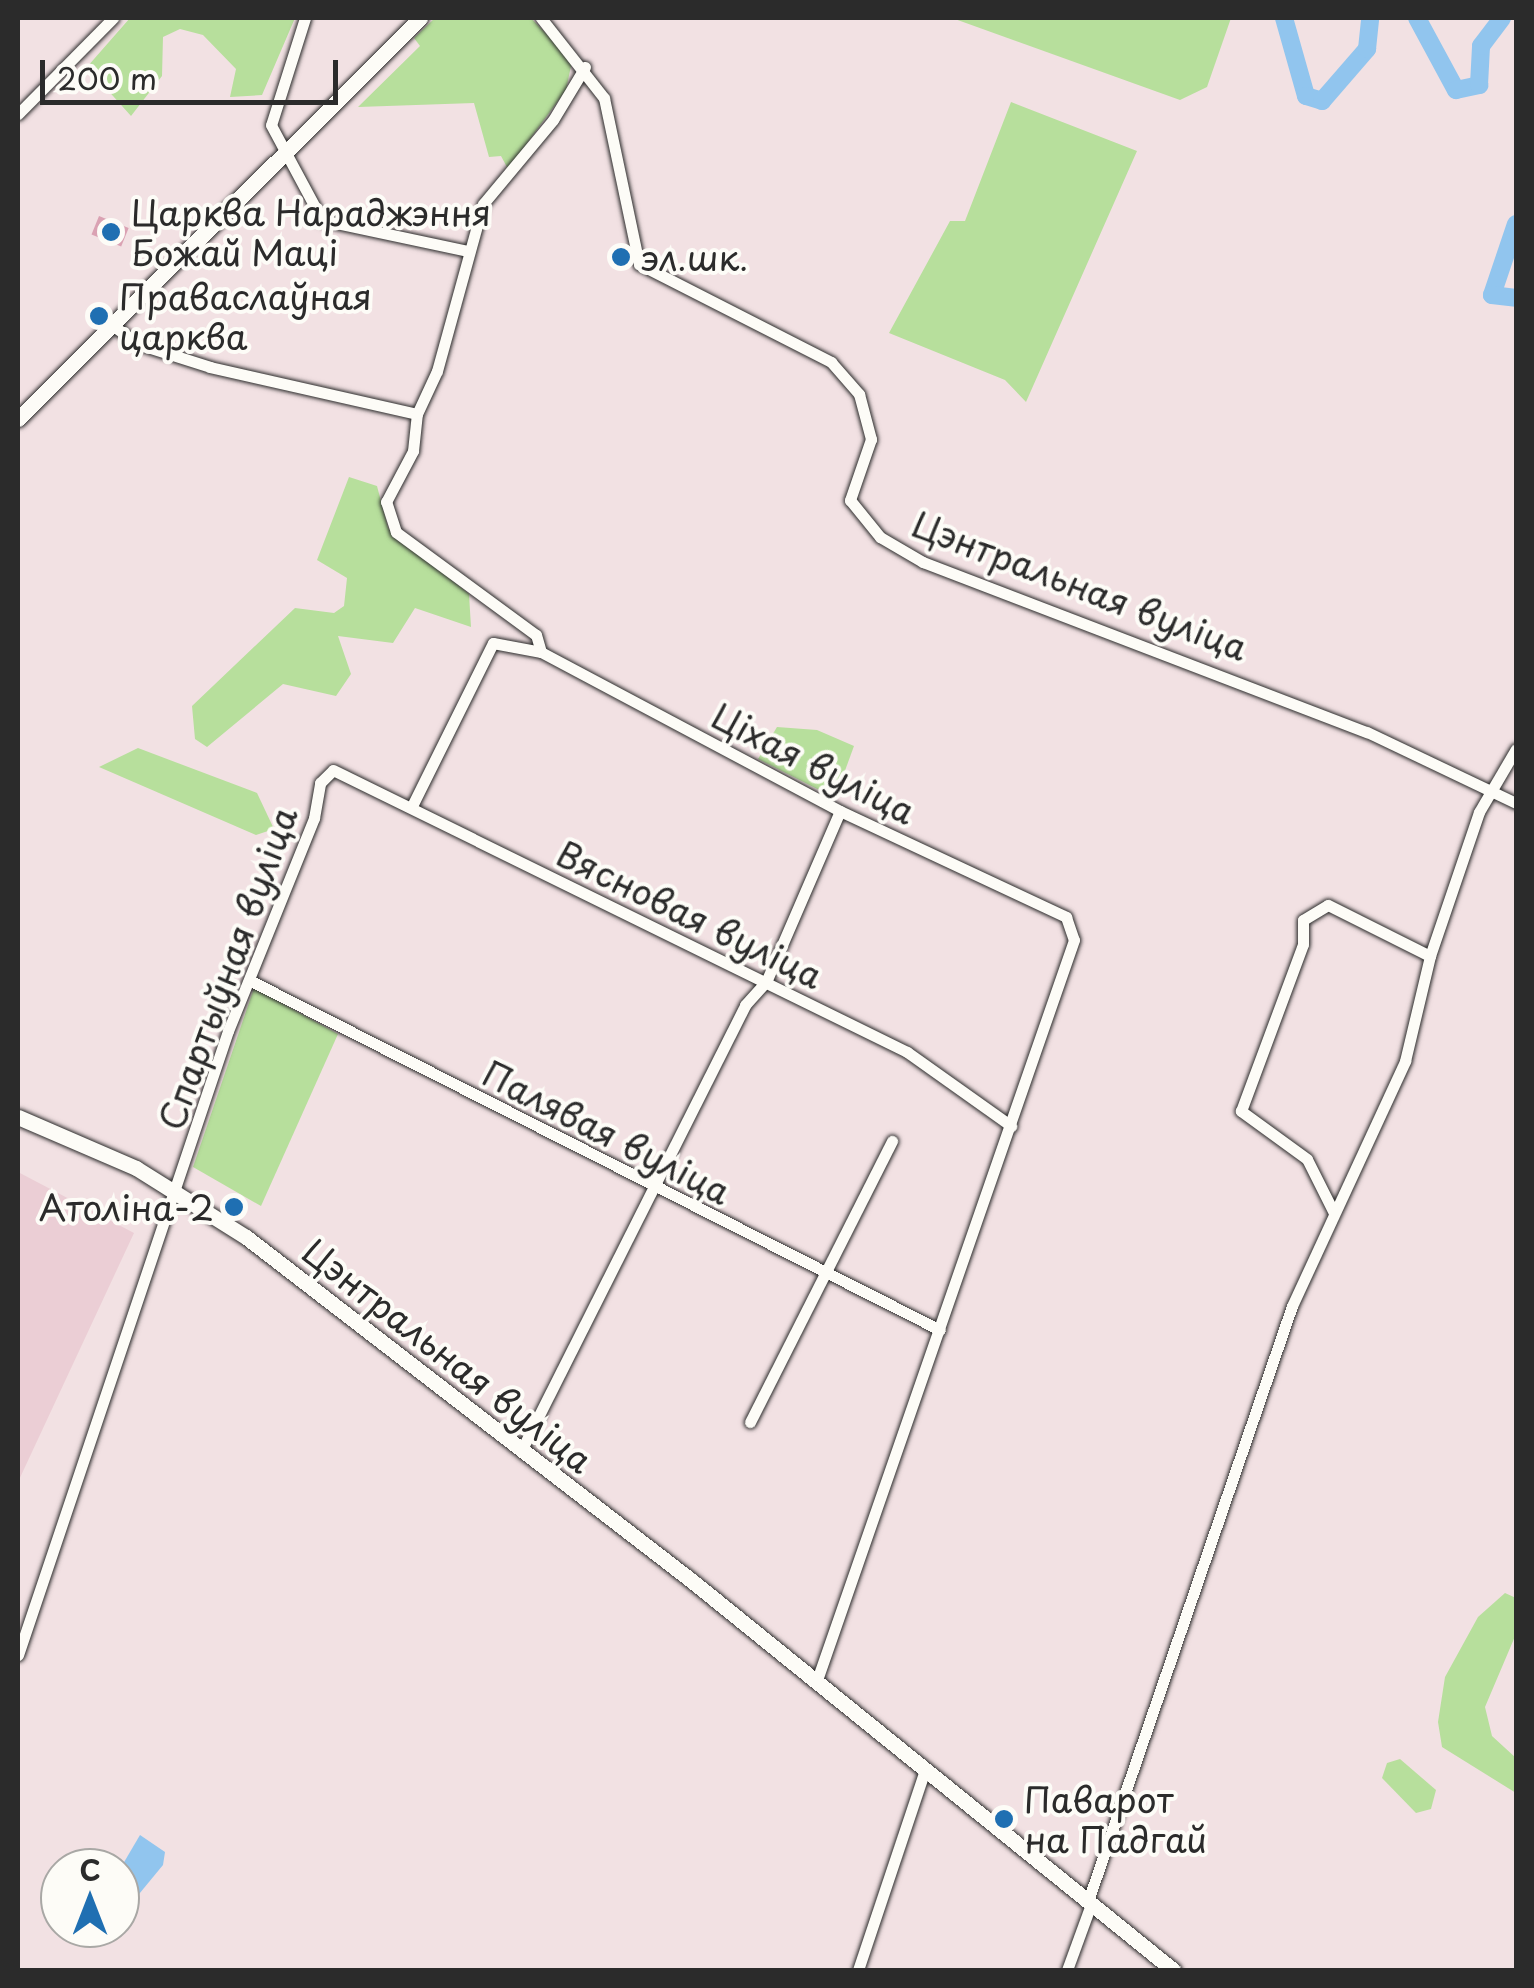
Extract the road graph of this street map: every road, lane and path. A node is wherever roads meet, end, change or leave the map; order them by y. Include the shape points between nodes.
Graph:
1 (113, 18) edge
2 (304, 18) edge
3 (420, 18) edge
4 (541, 18) edge
5 (588, 71) junction
6 (18, 114) edge
7 (287, 150) junction
8 (468, 251) junction
9 (111, 324) junction
10 (417, 414) junction
11 (18, 419) edge
12 (541, 652) junction
13 (1516, 749) edge
14 (333, 770) joint
15 (1491, 792) junction
16 (1516, 803) edge
17 (412, 806) junction
18 (840, 811) junction
19 (1430, 956) junction
20 (251, 980) junction
21 (766, 982) junction
22 (18, 1117) edge
23 (1011, 1126) junction
24 (892, 1142) dead end
25 (653, 1186) junction
26 (175, 1189) junction
27 (1334, 1213) junction
28 (831, 1275) junction
29 (940, 1330) junction
30 (750, 1422) dead end
31 (522, 1449) junction
32 (18, 1655) edge
33 (816, 1680) junction
34 (925, 1770) junction
35 (1089, 1902) junction
36 (858, 1970) edge
37 (1067, 1970) edge
38 (1173, 1970) edge

1 - 6 street
2 - 7 street via 272,125
3 - 7 street
4 - 5 street
5 - 8 street via 483,204
5 - 15 street, Цэнтральная вуліца via 616,136 639,264 831,362 851,383 872,423 850,500 880,537 923,562 1026,595 1382,738
7 - 8 street via 322,220
7 - 9 street
8 - 10 street via 449,334
9 - 10 street via 138,344 210,367
9 - 11 street
10 - 12 street via 413,450 386,502 388,519 536,635
12 - 17 street via 492,643
12 - 18 street, Ціхая вуліца
13 - 15 street
14 - 17 street, Вясновая вуліца
14 - 20 street, Спартыўная вуліца via 320,783 314,818
15 - 16 street, Цэнтральная вуліца
15 - 19 street
17 - 21 street, Вясновая вуліца
18 - 21 street
18 - 23 street, Ціхая вуліца via 1066,917 1074,940
19 - 27 street via 1405,1061
19 - 27 street via 1318,904 1303,920 1281,1009 1242,1099 1246,1120 1308,1159
20 - 25 street, Палявая вуліца
20 - 26 street, Спартыўная вуліца
21 - 23 street, Вясновая вуліца via 908,1052
21 - 25 street via 746,1005
22 - 26 street, Цэнтральная вуліца
23 - 29 street
24 - 28 street
25 - 28 street, Палявая вуліца
25 - 31 street
26 - 31 street, Цэнтральная вуліца
26 - 32 street, Спартыўная вуліца
27 - 35 street via 1242,1445
28 - 29 street, Палявая вуліца
28 - 30 street
29 - 33 street
31 - 33 street, Цэнтральная вуліца
33 - 34 street, Цэнтральная вуліца
34 - 35 street, Цэнтральная вуліца
34 - 36 street
35 - 37 street
35 - 38 street, Цэнтральная вуліца

